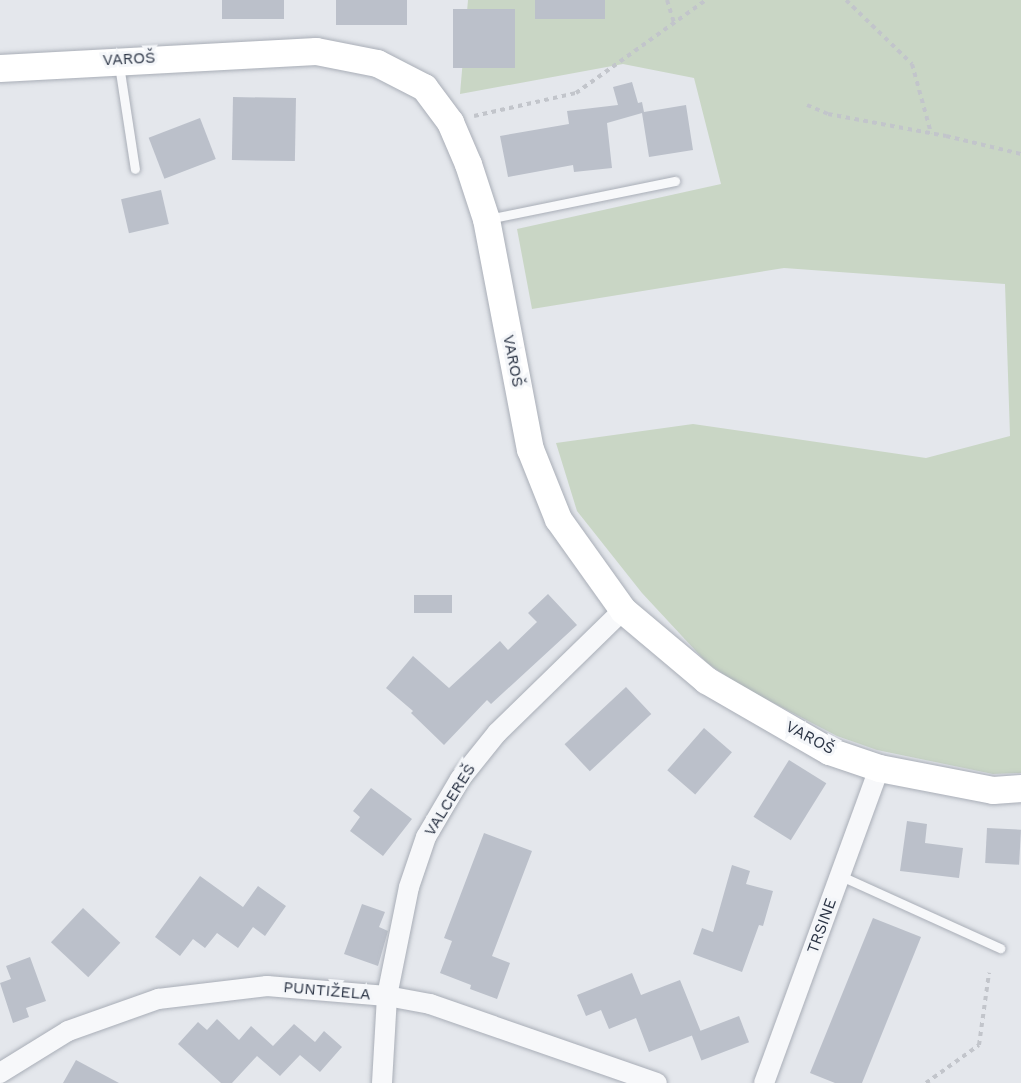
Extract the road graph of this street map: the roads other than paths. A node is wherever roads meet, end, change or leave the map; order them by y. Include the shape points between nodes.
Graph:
1 (118, 60) junction
2 (0, 68) edge
3 (135, 170) dead end
4 (675, 181) dead end
5 (486, 219) junction
6 (623, 610) junction
7 (879, 768) junction
8 (1021, 788) edge
9 (841, 876) junction
10 (1000, 948) dead end
11 (387, 996) junction
12 (0, 1073) edge
13 (382, 1083) edge
14 (657, 1083) edge
15 (764, 1083) edge

1 - 2 main road, VAROŠ
1 - 3 lane
1 - 5 main road, VAROŠ via 316,51 377,63 424,87 450,122
4 - 5 lane
5 - 6 main road, VAROŠ via 530,449 558,519
6 - 7 main road, VAROŠ via 706,680 829,751
6 - 11 street, VALCEREŠ via 497,734 460,779 426,837 409,887
7 - 8 main road, VAROŠ via 993,790
7 - 9 street, TRSINE
9 - 10 lane
9 - 15 street, TRSINE
11 - 12 street, PUNTIŽELA via 267,986 158,999 68,1030
11 - 13 street, VALCEREŠ
11 - 14 street, PUNTIŽELA via 430,1004

